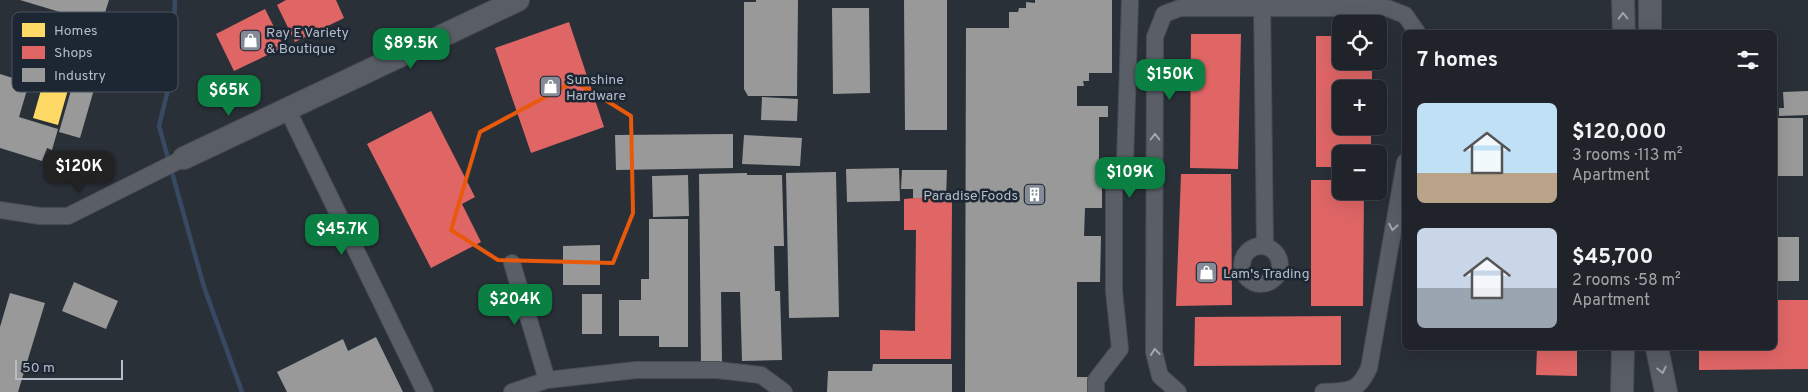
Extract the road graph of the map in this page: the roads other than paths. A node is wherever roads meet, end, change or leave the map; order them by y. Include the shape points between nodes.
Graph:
1 (518, 0) edge
2 (1130, 0) edge
3 (1623, 0) edge
4 (1650, 0) edge
5 (1262, 4) edge
6 (1416, 30) edge
7 (1624, 30) edge
8 (1650, 30) edge
9 (290, 109) junction
10 (184, 158) joint
11 (1402, 179) edge
12 (0, 210) edge
13 (1265, 246) dead end
14 (512, 263) dead end
15 (1622, 350) edge
16 (1657, 350) edge
17 (547, 380) junction
18 (425, 392) edge
19 (512, 392) edge
20 (784, 392) edge
21 (1096, 392) edge
22 (1178, 392) edge
23 (1323, 392) edge
24 (1622, 392) edge
25 (1666, 392) edge

1 - 9 street
2 - 21 street via 1125,162 1114,189 1114,291 1120,349 1096,380
7 -> 3 street
4 - 8 street
5 - 6 street via 1387,8 1405,15
5 - 13 street
22 -> 5 street via 1160,376 1154,352 1155,38 1164,14 1180,8
9 - 10 street
9 - 18 street via 292,119
10 - 12 street via 68,216
11 -> 23 street via 1369,368 1362,384 1352,390
14 - 17 street
15 - 24 street
16 -> 25 street
17 - 19 street
17 - 20 street via 636,370 717,370 761,376

